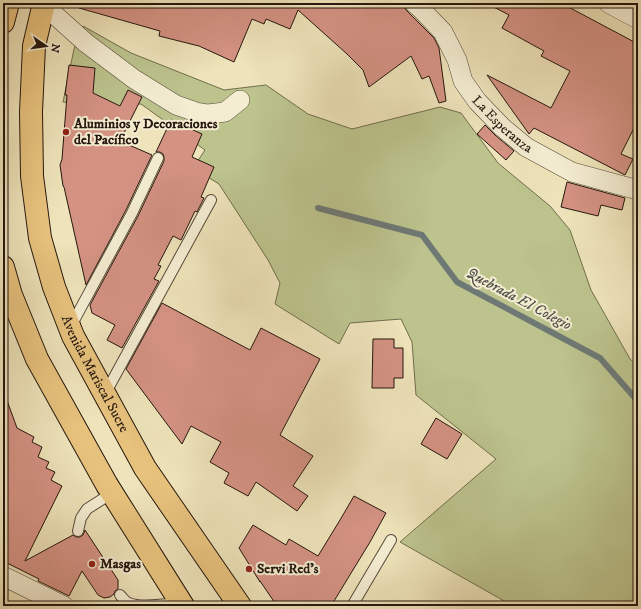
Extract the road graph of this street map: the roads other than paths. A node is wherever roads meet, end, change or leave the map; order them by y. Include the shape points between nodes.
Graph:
1 (8, 3) edge
2 (414, 3) edge
3 (608, 3) edge
4 (53, 7) edge
5 (638, 19) edge
6 (3, 22) edge
7 (240, 100) dead end
8 (158, 158) dead end
9 (638, 190) edge
10 (211, 200) dead end
11 (3, 267) edge
12 (70, 328) junction
13 (105, 394) junction
14 (112, 493) junction
15 (78, 531) dead end
16 (392, 540) dead end
17 (3, 576) edge
18 (120, 595) dead end
19 (182, 605) edge
20 (64, 606) edge
21 (240, 606) edge
22 (352, 606) edge

1 - 6 main road
2 - 9 street, La Esperanza via 443,32 457,60 463,82 477,101 526,147 572,172
3 - 5 street
4 - 7 street via 86,43 134,79 176,105 208,114 225,112
4 - 12 main road, Avenida Mariscal Sucre via 34,46 32,176 40,238 54,287
8 - 12 lane via 132,213
10 - 13 lane
11 - 14 main road via 11,295 37,359
12 - 13 main road, Avenida Mariscal Sucre
13 - 21 main road, Avenida Mariscal Sucre via 145,468
14 - 15 lane via 87,509 81,518
14 - 19 main road
16 - 22 lane
17 - 20 street
18 - 19 lane via 135,605

